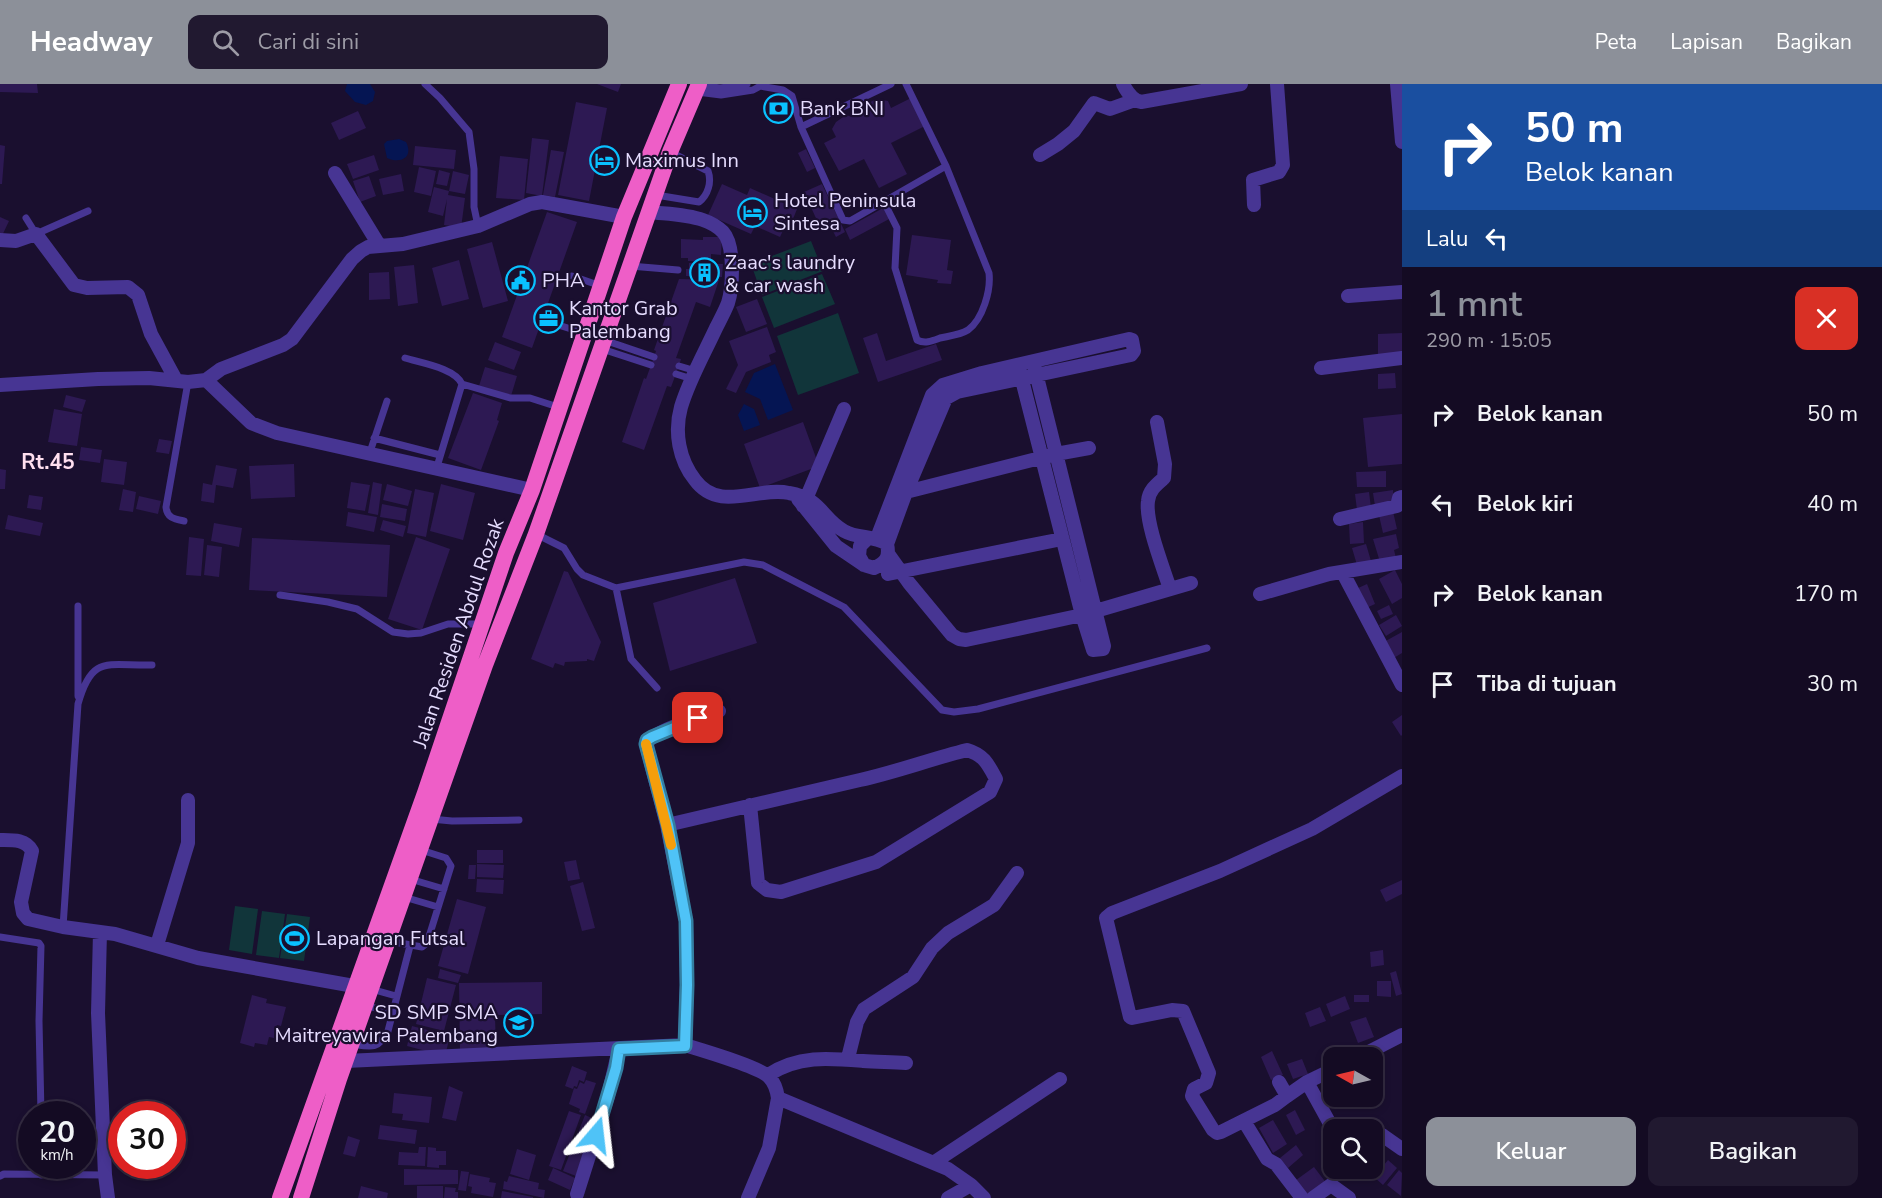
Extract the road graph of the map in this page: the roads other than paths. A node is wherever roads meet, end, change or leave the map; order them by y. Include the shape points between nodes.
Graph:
1 (425, 84) edge
2 (680, 84) edge
3 (747, 84) edge
4 (891, 84) edge
5 (906, 84) edge
6 (1123, 84) edge
7 (1241, 84) edge
8 (1277, 84) edge
9 (1397, 84) edge
10 (758, 85) edge
11 (698, 87) edge
12 (1185, 89) edge
13 (1135, 100) junction
14 (801, 127) junction
15 (1402, 141) edge
16 (1040, 155) dead end
17 (677, 156) junction
18 (946, 166) junction
19 (335, 172) dead end
20 (663, 196) junction
21 (884, 202) junction
22 (1254, 206) dead end
23 (88, 211) dead end
24 (649, 212) junction
25 (624, 217) junction
26 (26, 218) dead end
27 (478, 226) junction
28 (36, 234) junction
29 (0, 240) edge
30 (379, 245) junction
31 (630, 266) junction
32 (678, 270) dead end
33 (572, 276) dead end
34 (601, 287) junction
35 (1402, 292) edge
36 (1348, 296) dead end
37 (555, 324) dead end
38 (585, 334) junction
39 (602, 344) junction
40 (654, 357) dead end
41 (405, 358) dead end
42 (1402, 358) edge
43 (1025, 363) junction
44 (651, 365) dead end
45 (679, 366) dead end
46 (1321, 368) dead end
47 (676, 374) dead end
48 (694, 375) junction
49 (1037, 376) junction
50 (206, 380) junction
51 (1023, 380) junction
52 (182, 381) junction
53 (462, 384) junction
54 (0, 385) edge
55 (942, 393) junction
56 (387, 401) dead end
57 (560, 408) junction
58 (844, 409) dead end
59 (1157, 422) dead end
60 (922, 437) junction
61 (374, 438) junction
62 (1089, 448) dead end
63 (370, 452) junction
64 (1056, 454) junction
65 (1042, 457) junction
66 (438, 461) junction
67 (532, 490) junction
68 (906, 492) junction
69 (1402, 497) edge
70 (802, 500) junction
71 (1340, 519) dead end
72 (184, 521) dead end
73 (536, 534) junction
74 (1062, 539) junction
75 (880, 544) junction
76 (1402, 562) edge
77 (869, 567) junction
78 (1343, 573) junction
79 (899, 576) junction
80 (1191, 583) dead end
81 (616, 588) junction
82 (1170, 589) junction
83 (1260, 594) dead end
84 (280, 595) dead end
85 (78, 606) dead end
86 (1088, 613) junction
87 (482, 624) junction
88 (1207, 648) dead end
89 (152, 665) dead end
90 (1402, 685) edge
91 (657, 688) dead end
92 (78, 704) junction
93 (719, 711) dead end
94 (1402, 776) edge
95 (188, 800) dead end
96 (750, 805) junction
97 (431, 819) junction
98 (519, 819) dead end
99 (668, 825) junction
100 (0, 840) edge
101 (422, 850) junction
102 (1017, 873) dead end
103 (410, 879) junction
104 (444, 889) junction
105 (404, 897) junction
106 (438, 907) junction
107 (63, 927) junction
108 (100, 932) junction
109 (0, 937) edge
110 (387, 941) junction
111 (157, 945) junction
112 (410, 946) junction
113 (364, 993) junction
114 (396, 996) junction
115 (392, 1013) junction
116 (1402, 1035) edge
117 (352, 1044) junction
118 (685, 1046) junction
119 (1379, 1047) edge
120 (619, 1049) junction
121 (848, 1059) junction
122 (346, 1061) junction
123 (906, 1062) dead end
124 (1323, 1074) edge
125 (768, 1075) junction
126 (1060, 1078) dead end
127 (1279, 1082) dead end
128 (1307, 1082) junction
129 (1287, 1096) junction
130 (778, 1098) junction
131 (41, 1101) edge
132 (1327, 1119) edge
133 (1244, 1121) junction
134 (1383, 1136) edge
135 (1402, 1149) edge
136 (933, 1162) junction
137 (18, 1174) edge
138 (96, 1175) edge
139 (105, 1175) junction
140 (0, 1176) edge
141 (971, 1185) junction
142 (577, 1194) dead end
143 (108, 1198) edge
144 (280, 1198) edge
145 (300, 1198) edge
146 (748, 1198) edge
147 (948, 1198) edge
148 (984, 1198) edge
149 (1302, 1198) edge
150 (1313, 1198) edge
151 (1348, 1198) edge

1 - 27 lane via 470,132
2 - 25 highway, Jalan Residen Abdul Rozak
3 - 11 lane
4 - 14 lane
5 - 18 lane
6 - 13 street
7 - 12 street
8 - 22 street via 1283,165 1280,172 1253,180
9 - 15 street
10 - 11 lane via 753,90 721,94
10 - 14 lane via 792,96
11 - 17 highway, Jalan Residen Abdul Rozak
12 - 13 street via 1141,102
13 - 16 street via 1110,109 1094,103 1074,130
14 - 21 lane via 843,220 850,221
17 - 20 highway, Jalan Residen Abdul Rozak
17 - 20 lane via 708,171 710,183 699,202
18 - 21 lane
18 - 21 lane via 990,281 976,322 966,331 925,343 917,340 895,268 897,228
19 - 30 street
20 - 24 highway, Jalan Residen Abdul Rozak
23 - 28 lane
24 - 31 highway, Jalan Residen Abdul Rozak
24 - 48 street via 703,220 723,232 729,246 728,302
25 - 27 street via 542,202
25 - 34 highway, Jalan Residen Abdul Rozak
26 - 28 lane
27 - 30 street via 403,244
28 - 29 street via 20,241
28 - 52 street via 74,285 128,287 136,292 151,334
30 - 50 street via 352,259 292,339 221,369
31 - 32 lane
31 - 39 highway, Jalan Residen Abdul Rozak
33 - 34 lane
34 - 38 highway, Jalan Residen Abdul Rozak
35 - 36 street
37 - 38 lane
38 - 57 highway, Jalan Residen Abdul Rozak
39 - 40 lane
39 - 44 lane
39 - 73 highway, Jalan Residen Abdul Rozak
41 - 53 lane via 450,372
42 - 46 street
43 - 49 street
43 - 49 street via 1132,341 1131,355
43 - 51 street
43 - 55 street via 982,373
45 - 48 lane
47 - 48 lane
48 - 70 street via 681,409 679,450 697,483 722,497 775,492
49 - 51 street
49 - 64 street
50 - 52 street
50 - 63 street via 251,423 277,433
51 - 55 street
51 - 65 street
52 - 54 street via 149,378
52 - 72 lane via 166,512
53 - 57 lane
53 - 66 lane
55 - 60 street
56 - 61 lane
57 - 67 highway, Jalan Residen Abdul Rozak
58 - 70 street
59 - 82 street via 1164,478 1152,489 1148,500 1149,520
60 - 68 street
60 - 75 street
61 - 63 lane
61 - 66 lane
62 - 64 street
63 - 66 street
64 - 65 street
64 - 86 street
65 - 68 street
65 - 74 street
66 - 67 street
67 - 87 highway, Jalan Residen Abdul Rozak
68 - 75 street
69 - 71 street via 1397,506
70 - 75 street via 818,506 840,529
70 - 77 street via 836,546
73 - 81 lane via 564,548 583,574
73 - 97 highway, Jalan Residen Abdul Rozak
74 - 79 street
74 - 86 street
75 - 77 street via 883,564
75 - 77 street via 860,546 859,556
75 - 79 street
76 - 78 street
77 - 79 street
78 - 83 street
78 - 90 street
79 - 86 street via 958,639
80 - 82 street
81 - 88 lane via 744,562 764,565 844,607 948,712 978,709
81 - 91 lane via 632,659
82 - 86 street
84 - 87 lane via 357,609 393,632 421,633 448,624
85 - 92 lane
87 - 113 highway, Jalan Residen Abdul Rozak
89 - 92 lane via 100,667 87,678
92 - 107 lane
93 - 99 street via 647,740
94 - 133 street via 1312,829 1221,872 1107,916 1130,1017 1183,1011 1209,1073 1206,1083 1194,1089 1192,1096 1217,1133
95 - 111 street via 188,843
96 - 96 street via 862,780 967,750 977,753 996,779 990,792 876,862 781,892 767,890 758,883
96 - 99 street
97 - 98 lane
97 - 101 highway, Jalan Residen Abdul Rozak
99 - 118 street via 686,921
100 - 107 street via 16,840 32,851 21,902 24,915
101 - 103 highway, Jalan Residen Abdul Rozak
101 - 104 lane via 450,861
102 - 121 street via 993,905 948,933 913,976 864,1009
103 - 104 lane
103 - 105 highway, Jalan Residen Abdul Rozak
104 - 106 lane
105 - 106 lane
105 - 110 highway, Jalan Residen Abdul Rozak
106 - 112 lane via 425,945
107 - 108 street
108 - 111 street
108 - 139 street via 98,1012
109 - 131 lane via 41,946
110 - 112 lane
110 - 113 highway, Jalan Residen Abdul Rozak
111 - 113 street via 198,958
112 - 114 lane
113 - 114 lane
113 - 115 lane
113 - 117 highway, Jalan Residen Abdul Rozak
113 - 144 highway, Jalan Residen Abdul Rozak
114 - 115 lane
115 - 117 lane via 388,1030 378,1045
116 - 119 street
117 - 122 highway, Jalan Residen Abdul Rozak
118 - 120 street
118 - 125 street
120 - 122 street
120 - 142 street
121 - 123 street
121 - 125 street via 808,1059
122 - 145 highway, Jalan Residen Abdul Rozak
124 - 128 street
125 - 130 street
126 - 136 street
127 - 129 street
128 - 129 street
128 - 132 street
129 - 133 street
130 - 136 street
130 - 146 street via 769,1148
133 - 149 street via 1267,1159 1276,1164
134 - 135 street
136 - 141 street
137 - 140 lane
138 - 139 lane
139 - 143 street
141 - 147 street
141 - 148 street
150 - 151 street via 1331,1185

